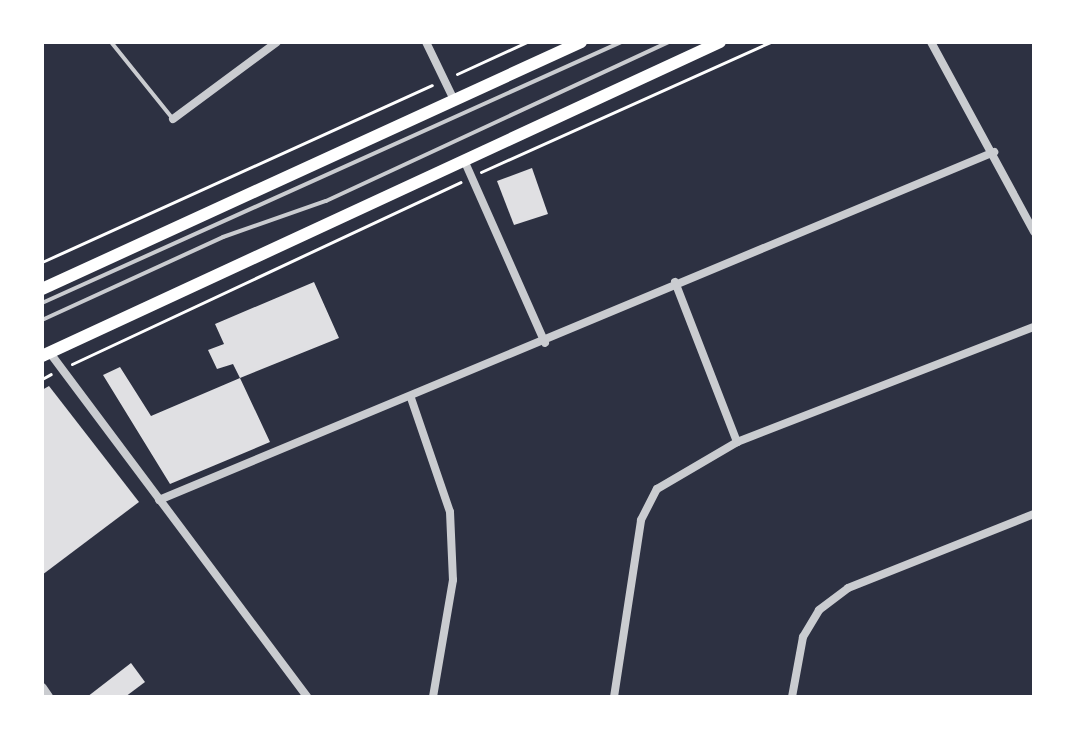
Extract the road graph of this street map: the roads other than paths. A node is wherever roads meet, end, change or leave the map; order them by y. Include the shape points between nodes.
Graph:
1 (111, 42) edge
2 (277, 42) edge
3 (581, 42) edge
4 (621, 42) edge
5 (669, 42) edge
6 (720, 42) edge
7 (931, 42) edge
8 (428, 43) edge
9 (454, 100) junction
10 (173, 119) joint
11 (994, 152) junction
12 (464, 160) junction
13 (1034, 232) edge
14 (675, 282) junction
15 (42, 289) edge
16 (42, 303) edge
17 (42, 320) edge
18 (1034, 327) edge
19 (545, 343) junction
20 (46, 354) edge
21 (411, 398) junction
22 (737, 442) junction
23 (159, 500) junction
24 (1034, 514) edge
25 (307, 697) edge
26 (433, 697) edge
27 (614, 697) edge
28 (792, 697) edge

1 - 10 lane
2 - 10 street
3 - 9 main road
4 - 16 lane
5 - 17 lane via 326,201 223,237
6 - 12 main road
7 - 11 street
8 - 9 street
9 - 15 main road
11 - 13 street
11 - 14 street
12 - 19 street
12 - 20 main road
14 - 19 street
14 - 22 street
18 - 22 street
19 - 21 street
20 - 23 street
21 - 23 street
21 - 26 street via 450,512 453,580
22 - 27 street via 657,489 641,520
23 - 25 street
24 - 28 street via 848,588 819,610 803,637

